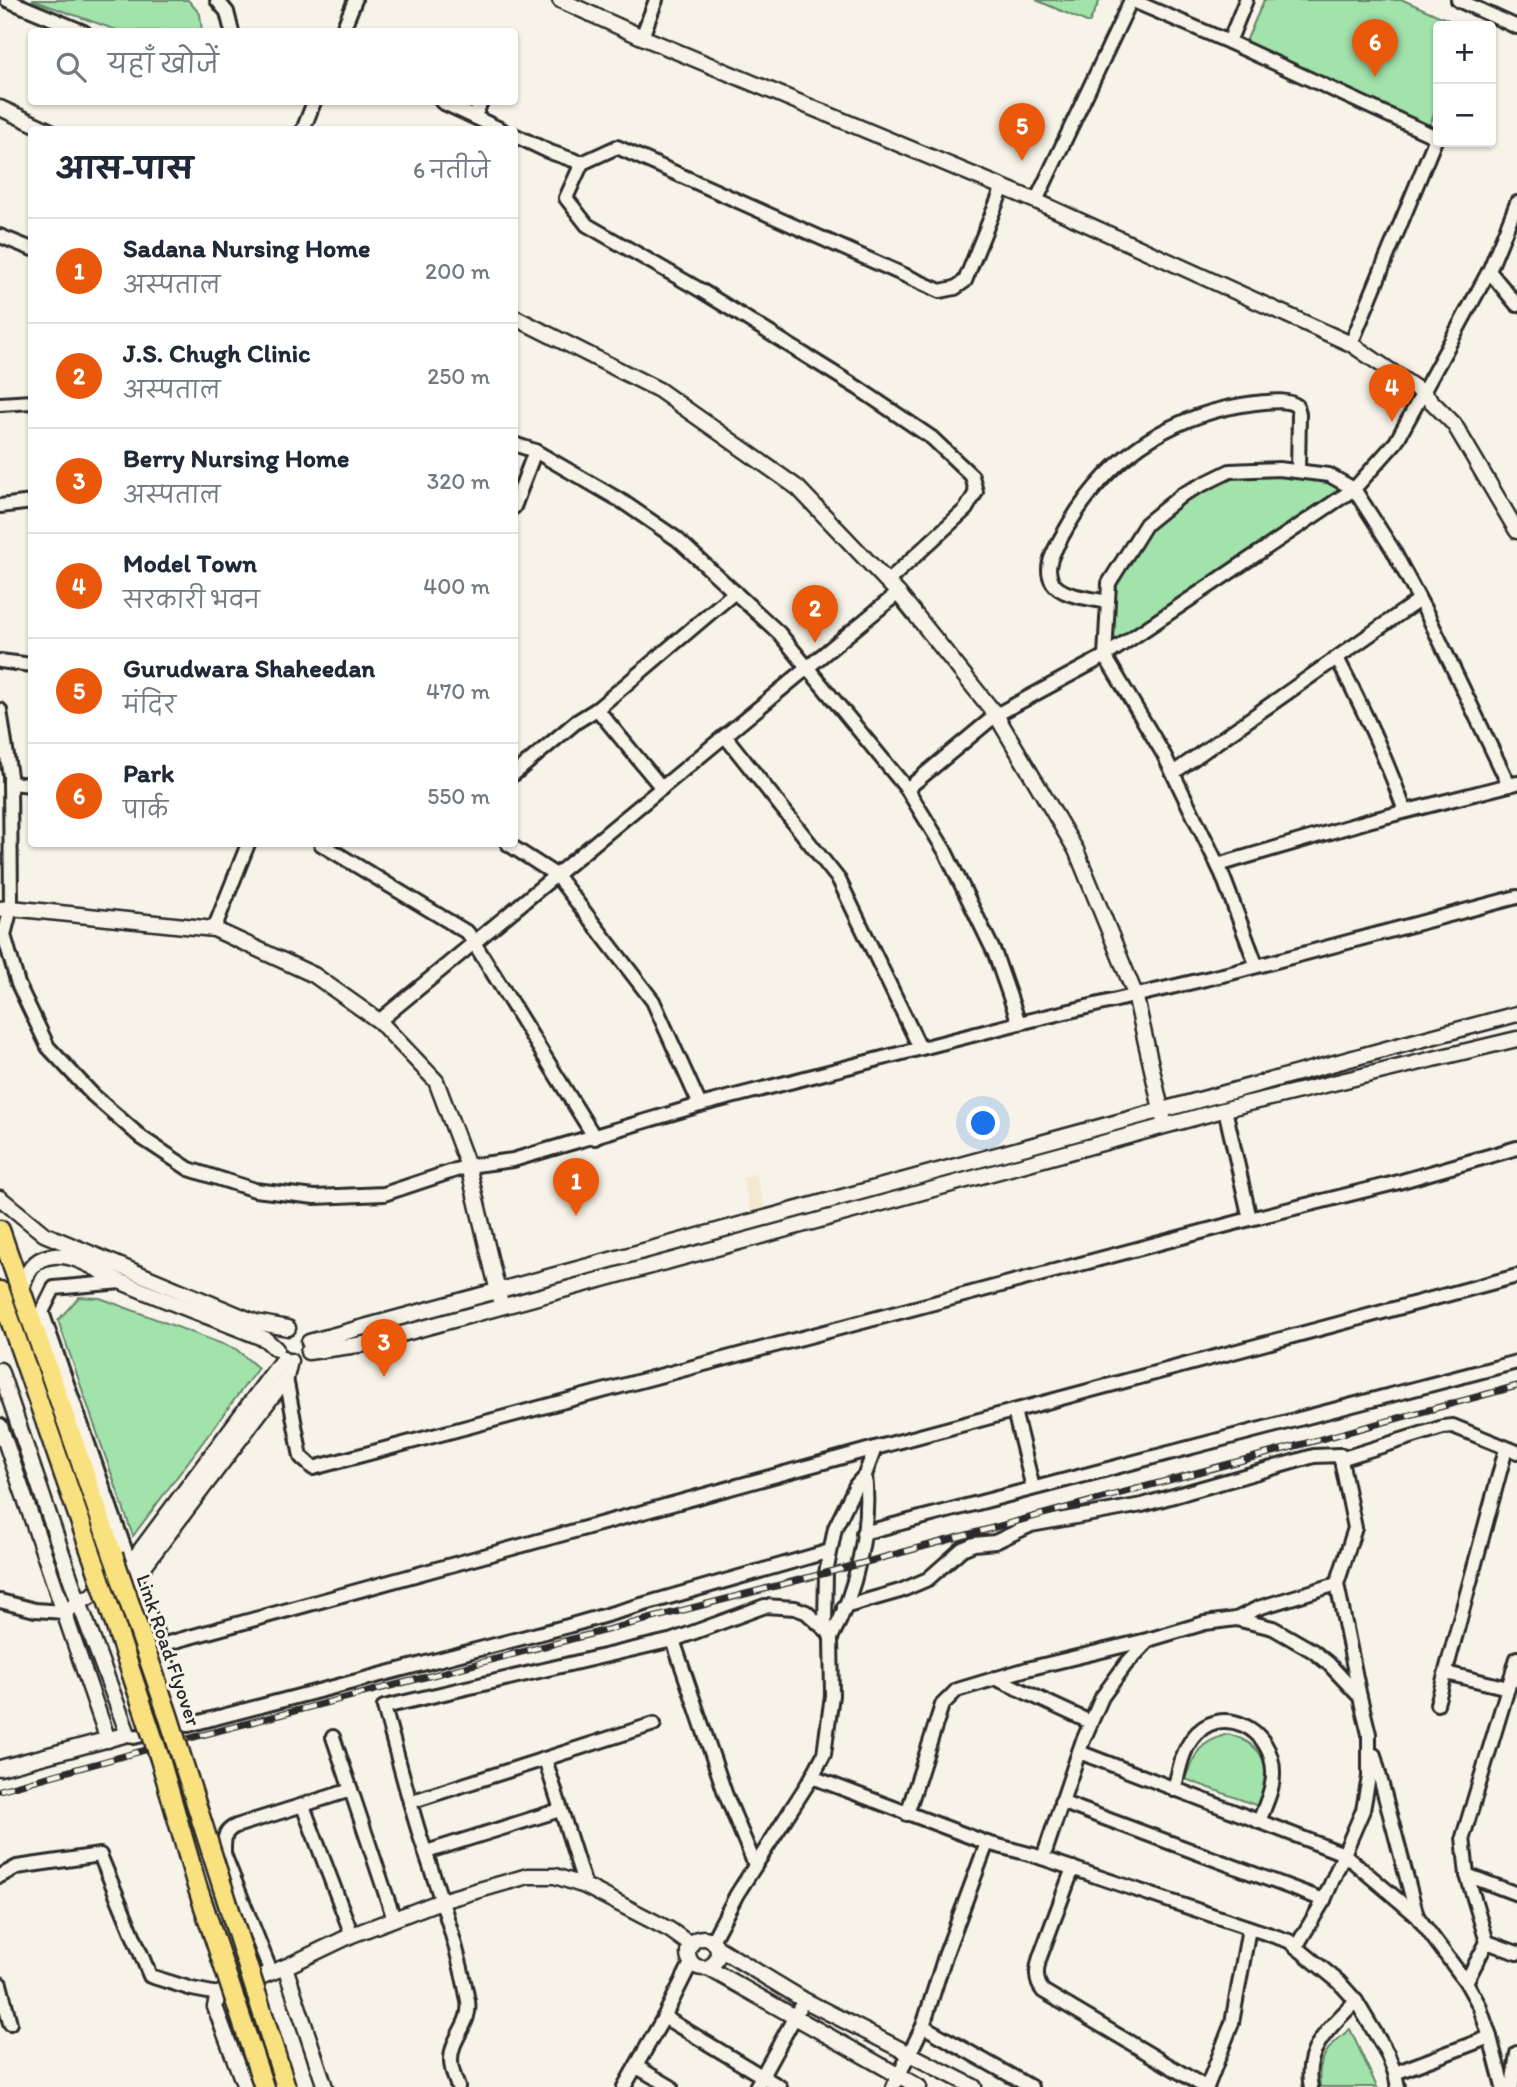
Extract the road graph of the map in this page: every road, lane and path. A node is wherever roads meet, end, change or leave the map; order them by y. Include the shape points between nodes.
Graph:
1 (7, 0) edge
2 (217, 0) edge
3 (355, 0) edge
4 (561, 0) edge
5 (656, 0) edge
6 (1131, 0) edge
7 (1246, 0) edge
8 (1458, 0) edge
9 (1491, 21) edge
10 (1496, 23) edge
11 (1517, 27) edge
12 (74, 28) edge
13 (231, 28) edge
14 (344, 28) edge
15 (642, 37) junction
16 (1229, 42) junction
17 (313, 105) edge
18 (449, 105) edge
19 (480, 105) edge
20 (0, 108) edge
21 (475, 117) junction
22 (39, 126) edge
23 (305, 126) edge
24 (494, 126) edge
25 (1433, 133) edge
26 (518, 137) edge
27 (1433, 145) edge
28 (582, 163) junction
29 (1003, 187) junction
30 (1036, 201) junction
31 (1517, 203) edge
32 (0, 236) edge
33 (28, 247) edge
34 (1489, 271) junction
35 (1517, 305) edge
36 (518, 319) edge
37 (1351, 345) junction
38 (1423, 393) junction
39 (28, 402) edge
40 (0, 404) edge
41 (518, 445) edge
42 (535, 451) junction
43 (1298, 471) junction
44 (1354, 489) junction
45 (518, 496) edge
46 (28, 502) edge
47 (0, 506) edge
48 (1517, 531) edge
49 (893, 588) junction
50 (735, 593) junction
51 (1419, 600) junction
52 (1107, 602) junction
53 (1105, 656) junction
54 (1337, 658) junction
55 (0, 661) edge
56 (28, 664) edge
57 (808, 668) junction
58 (597, 709) junction
59 (0, 710) edge
60 (996, 715) junction
61 (725, 736) junction
62 (518, 772) edge
63 (1173, 773) junction
64 (10, 783) junction
65 (1513, 784) edge
66 (28, 785) edge
67 (662, 788) junction
68 (907, 789) junction
69 (1405, 811) junction
70 (247, 847) edge
71 (326, 847) edge
72 (513, 847) edge
73 (1218, 865) junction
74 (556, 875) junction
75 (1517, 897) edge
76 (5, 908) edge
77 (214, 929) junction
78 (474, 943) junction
79 (1256, 964) junction
80 (1135, 994) junction
81 (1517, 1014) edge
82 (379, 1021) junction
83 (1019, 1023) junction
84 (1517, 1039) edge
85 (920, 1048) junction
86 (700, 1105) junction
87 (1161, 1109) junction
88 (1226, 1109) junction
89 (1165, 1126) junction
90 (595, 1138) junction
91 (1517, 1148) edge
92 (468, 1167) junction
93 (0, 1198) edge
94 (1250, 1219) junction
95 (0, 1230) edge
96 (1517, 1276) edge
97 (121, 1282) junction
98 (21, 1292) junction
99 (499, 1292) junction
100 (2, 1298) edge
101 (502, 1307) junction
102 (288, 1328) junction
103 (309, 1347) junction
104 (283, 1356) junction
105 (1517, 1362) edge
106 (0, 1370) edge
107 (286, 1377) junction
108 (1014, 1410) junction
109 (0, 1426) edge
110 (875, 1448) junction
111 (1512, 1450) edge
112 (1340, 1459) junction
113 (865, 1475) junction
114 (1033, 1488) junction
115 (863, 1532) junction
116 (830, 1551) junction
117 (133, 1571) junction
118 (1336, 1584) junction
119 (0, 1601) edge
120 (79, 1603) junction
121 (844, 1607) junction
122 (64, 1612) junction
123 (1236, 1619) junction
124 (828, 1634) junction
125 (1151, 1639) junction
126 (673, 1640) junction
127 (161, 1645) junction
128 (1517, 1658) edge
129 (1446, 1673) junction
130 (995, 1678) junction
131 (1512, 1682) edge
132 (1360, 1697) junction
133 (1437, 1704) dead end
134 (1090, 1722) junction
135 (654, 1724) dead end
136 (188, 1725) junction
137 (128, 1734) junction
138 (1369, 1734) junction
139 (333, 1737) dead end
140 (108, 1740) junction
141 (1079, 1752) junction
142 (545, 1759) junction
143 (0, 1768) edge
144 (812, 1777) junction
145 (351, 1790) junction
146 (1174, 1790) junction
147 (410, 1802) junction
148 (1061, 1802) junction
149 (303, 1806) junction
150 (561, 1810) junction
151 (907, 1814) junction
152 (1259, 1822) junction
153 (987, 1843) junction
154 (426, 1852) junction
155 (1344, 1854) junction
156 (1043, 1858) junction
157 (755, 1865) junction
158 (1073, 1868) junction
159 (1467, 1875) junction
160 (0, 1876) edge
161 (585, 1886) junction
162 (1517, 1894) edge
163 (1324, 1900) junction
164 (441, 1901) junction
165 (1417, 1916) junction
166 (394, 1919) junction
167 (1249, 1928) junction
168 (352, 1935) junction
169 (1487, 1942) junction
170 (691, 1945) junction
171 (715, 1945) junction
172 (1296, 1947) junction
173 (1517, 1953) edge
174 (691, 1962) junction
175 (708, 1968) junction
176 (278, 1970) junction
177 (1466, 1982) junction
178 (0, 1984) edge
179 (218, 1994) junction
180 (804, 2000) junction
181 (1356, 2001) junction
182 (664, 2017) junction
183 (794, 2018) junction
184 (10, 2023) dead end
185 (923, 2026) junction
186 (1490, 2038) junction
187 (1517, 2053) edge
188 (911, 2055) junction
189 (636, 2067) junction
190 (1214, 2073) junction
191 (1395, 2073) junction
192 (759, 2082) edge
193 (896, 2082) edge
194 (245, 2087) edge
195 (264, 2087) edge
196 (286, 2087) edge
197 (325, 2087) edge
198 (458, 2087) edge
199 (624, 2087) edge
200 (671, 2087) edge
201 (780, 2087) edge
202 (919, 2087) edge
203 (974, 2087) edge
204 (1031, 2087) edge
205 (1206, 2087) edge
206 (1219, 2087) edge
207 (1311, 2087) edge
208 (1398, 2087) edge
209 (1503, 2087) edge
210 (1512, 2087) edge

1 - 12 street
2 - 13 street via 227,12
3 - 14 street
4 - 15 street
5 - 15 street
6 - 16 street
6 - 30 street
7 - 16 street
8 - 9 street
10 - 11 street
15 - 29 street
16 - 25 street
17 - 23 street
18 - 21 street
19 - 21 street
20 - 22 street
21 - 24 street
26 - 28 street
27 - 37 street
28 - 29 street via 617,147 940,291 965,281
28 - 49 street via 566,198 587,225 858,388 932,438 972,476 976,492 966,509
29 - 30 street
30 - 37 street
31 - 34 street
32 - 33 street
34 - 35 street
34 - 38 street
36 - 49 street via 659,390 798,488
37 - 38 street
38 - 44 street via 1396,442
38 - 48 street via 1454,424
39 - 40 street
41 - 42 street
42 - 45 street
42 - 50 street via 677,539
43 - 44 street via 1329,475
43 - 52 street via 1230,471 1182,494 1146,524 1109,583
43 - 52 street via 1299,414 1290,402 1223,407 1170,428 1134,449 1085,499 1049,565 1056,586
44 - 51 street
44 - 53 street
46 - 47 street
49 - 57 street
49 - 60 street
50 - 57 street via 779,633
50 - 58 street
51 - 54 street
51 - 65 street
52 - 53 street
53 - 60 street
53 - 63 street
54 - 63 street
54 - 69 street via 1364,710
55 - 56 street
57 - 61 street
57 - 68 street
58 - 62 street
58 - 67 street
59 - 64 street
60 - 68 street
60 - 80 street via 1076,850
61 - 67 street
61 - 85 street via 839,880
63 - 73 street
64 - 66 street
64 - 76 street
65 - 69 street
67 - 74 street
68 - 83 street via 945,850 995,954
69 - 73 street
70 - 77 street
71 - 78 street via 468,933
72 - 74 street
73 - 79 street
74 - 78 street
74 - 86 street via 653,1001
75 - 79 street
76 - 77 street
76 - 92 street via 4,935 18,984 48,1047 142,1138 189,1168 255,1190 315,1197 384,1194
77 - 82 street via 314,975
78 - 82 street
78 - 90 street
79 - 80 street
80 - 83 street
80 - 87 street
81 - 87 street
82 - 92 street via 436,1081
83 - 85 street
84 - 88 street
85 - 86 street
86 - 90 street
87 - 89 street
87 - 99 street
88 - 89 street
88 - 94 street
89 - 101 street
90 - 92 street
91 - 94 street
92 - 99 street
93 - 102 street via 44,1234 255,1322
94 - 107 street via 313,1468 301,1457
95 - 98 main road, Link Road Flyover
96 - 108 street
97 - 98 street via 55,1255 38,1260 25,1274
97 - 104 street via 265,1339
97 - 117 street via 54,1289 42,1312
98 - 196 main road, Link Road Flyover, bridge via 168,1715
99 - 101 street
99 - 103 street
100 - 195 main road, Link Road Flyover, bridge via 160,1759
101 - 103 street via 365,1344
102 - 103 street via 304,1332
102 - 104 street via 276,1340
103 - 104 street via 299,1360
104 - 107 street
104 - 117 street
105 - 114 street
106 - 120 street
107 - 117 street
108 - 110 street
108 - 114 street
109 - 122 street
110 - 113 street
110 - 127 street
111 - 112 street via 1463,1429 1443,1427
111 - 129 street
112 - 118 street via 1355,1528
112 - 121 street via 1340,1455 1314,1456 1142,1506 1031,1525 995,1542 962,1549 940,1570 900,1591
113 - 115 street
113 - 116 street via 841,1513
114 - 115 street
115 - 121 street
116 - 124 street
116 - 136 street via 568,1626
117 - 120 street
117 - 127 street
118 - 123 street
118 - 132 street
119 - 122 street
120 - 122 street
120 - 137 street
121 - 124 street
122 - 140 street
123 - 125 street
123 - 132 street via 1273,1628 1302,1644
124 - 126 street via 806,1612 779,1605
124 - 144 street via 832,1695 828,1731 824,1754
125 - 130 street
125 - 134 street via 1126,1664
126 - 147 street via 384,1707
126 - 157 street via 725,1793
127 - 136 street
128 - 131 street
129 - 131 street
129 - 133 street
130 - 134 street
130 - 151 street via 957,1690 942,1705
131 - 159 street via 1463,1838
132 - 138 street
134 - 141 street
135 - 142 street
136 - 137 street via 134,1737
137 - 140 street
138 - 155 street via 1363,1810
138 - 165 street
139 - 145 street
140 - 143 street
141 - 146 street
141 - 148 street
142 - 147 street
142 - 150 street
144 - 151 street
144 - 157 street
145 - 149 street
145 - 166 street
146 - 152 street
146 - 152 street via 1193,1737 1208,1726 1242,1724 1258,1732 1271,1758 1274,1776
147 - 154 street
148 - 156 street
148 - 163 street
149 - 168 street
149 - 176 street via 229,1829 224,1842 224,1854
150 - 154 street
150 - 161 street
151 - 153 street
152 - 155 street
153 - 156 street
153 - 185 street
154 - 164 street
155 - 163 street
155 - 165 street
156 - 158 street
157 - 171 street
158 - 167 street
158 - 205 street via 1037,1967 1038,1985
159 - 162 street
159 - 169 street
160 - 179 street via 17,1867 100,1855 150,1976
161 - 164 street via 555,1877 528,1876
161 - 170 street
163 - 172 street
164 - 166 street
164 - 198 street via 468,2006 451,2056
165 - 177 street
166 - 168 street
167 - 172 street
167 - 190 street via 1232,2023
168 - 176 street
169 - 173 street
169 - 177 street
170 - 171 street via 703,1938
170 - 174 street
171 - 175 street via 718,1958
171 - 180 street
172 - 181 street
174 - 175 street
174 - 182 street
175 - 183 street
176 - 179 street
176 - 197 street
177 - 186 street
178 - 184 street
179 - 194 street via 215,2007
180 - 183 street
180 - 188 street
181 - 191 street
181 - 207 street via 1320,2040 1309,2065
182 - 189 street
182 - 192 street
183 - 192 street
183 - 193 street
185 - 188 street
185 - 204 street
186 - 191 street
186 - 209 street
187 - 210 street
188 - 193 street
188 - 203 street
189 - 199 street
189 - 200 street
190 - 205 street
190 - 206 street
191 - 208 street
192 - 201 street
193 - 202 street

